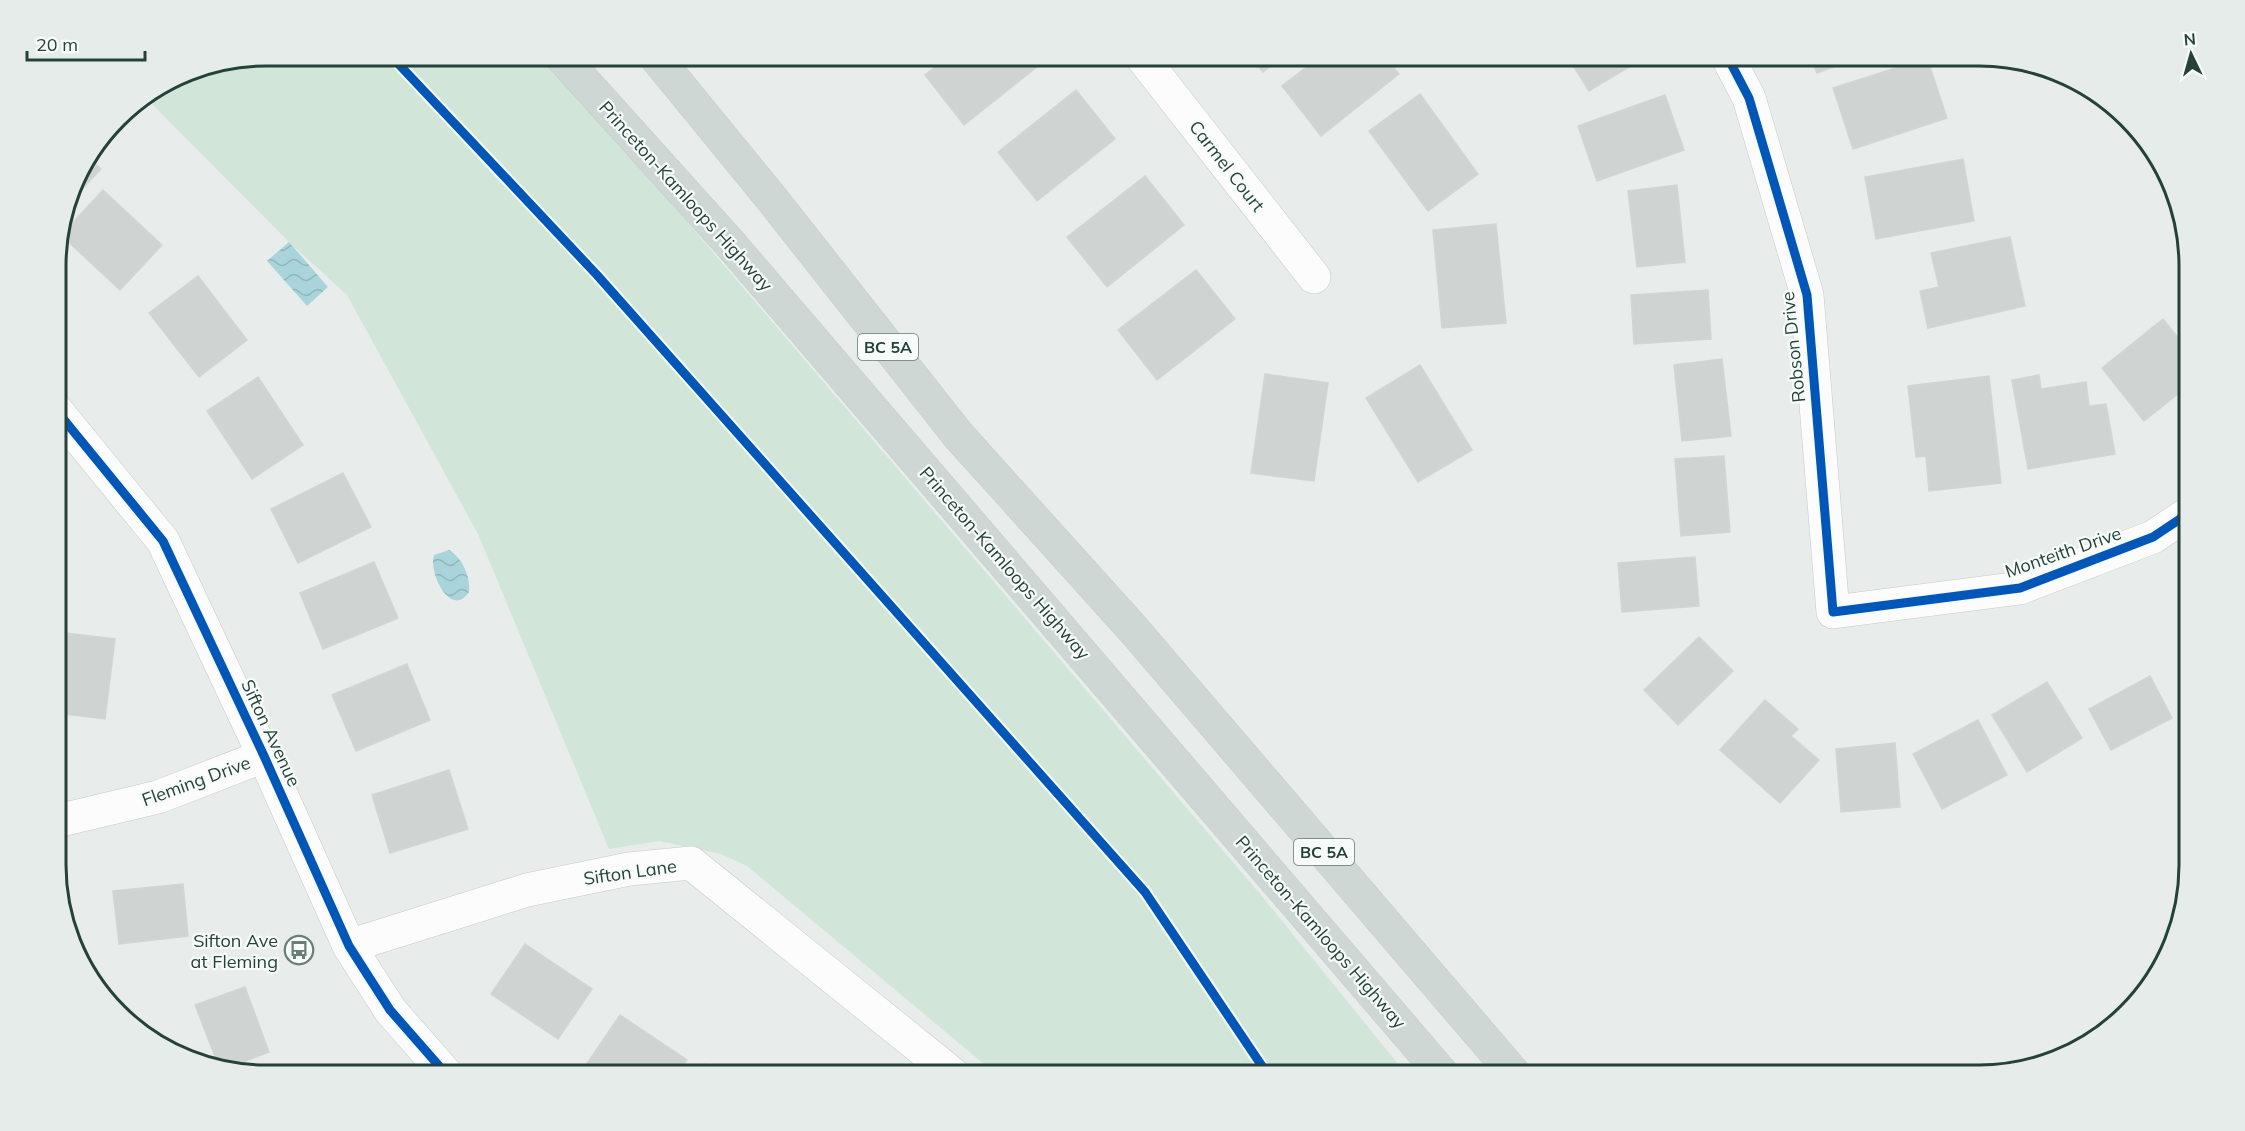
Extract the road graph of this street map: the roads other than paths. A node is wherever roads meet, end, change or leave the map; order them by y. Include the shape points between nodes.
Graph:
1 (570, 66) edge
2 (663, 66) edge
3 (1149, 66) edge
4 (1732, 66) edge
5 (1314, 277) dead end
6 (66, 422) edge
7 (2179, 519) edge
8 (1833, 612) joint
9 (264, 756) junction
10 (66, 819) edge
11 (349, 946) junction
12 (438, 1065) edge
13 (942, 1065) edge
14 (1434, 1065) edge
15 (1506, 1065) edge

1 - 14 main road, Princeton-Kamloops Highway / BC 5A via 733,247
2 - 15 main road, BC 5A via 958,435 1133,629
3 - 5 street, Carmel Court
4 - 8 street, Robson Drive via 1749,98 1807,295
6 - 9 street, Sifton Avenue via 163,541
7 - 8 street, Monteith Drive via 2153,537 2020,588
9 - 10 street, Fleming Drive via 158,797
9 - 11 street, Sifton Avenue
11 - 12 street, Sifton Avenue via 390,1010
11 - 13 street, Sifton Lane via 527,890 629,869 691,863

